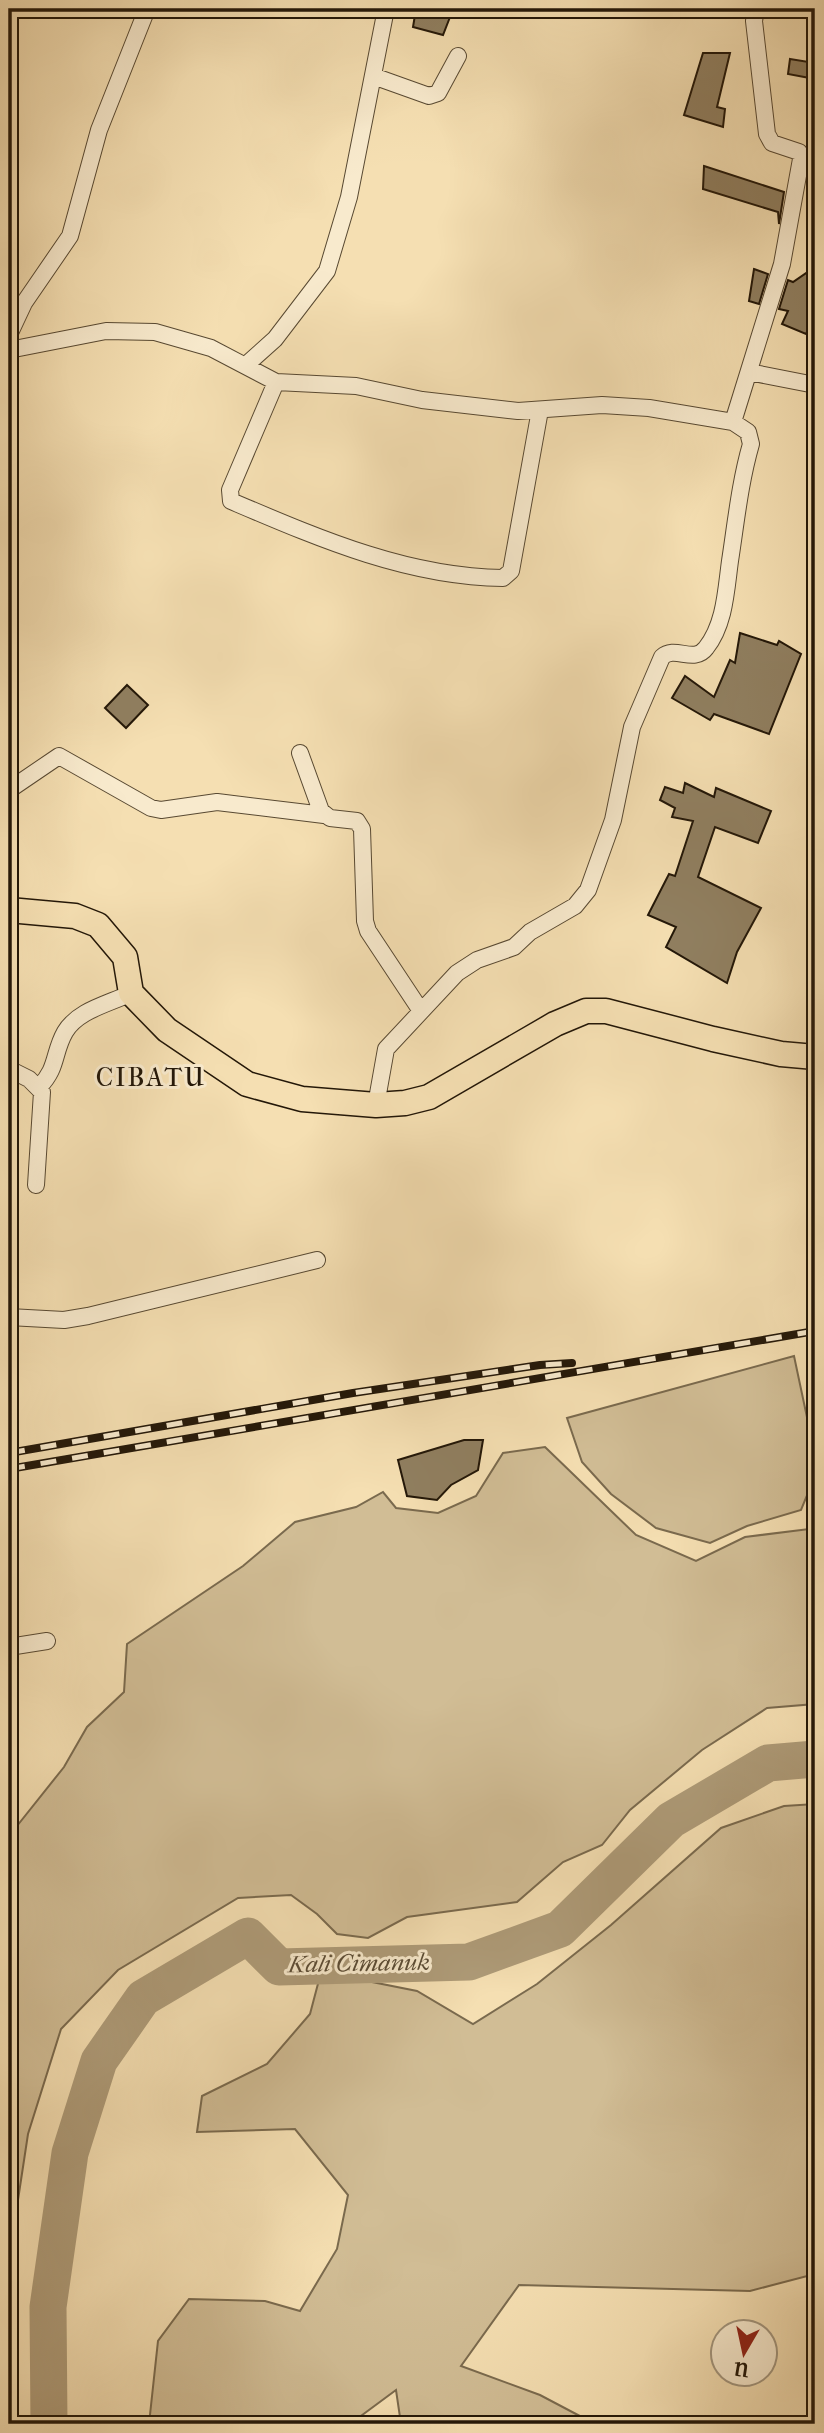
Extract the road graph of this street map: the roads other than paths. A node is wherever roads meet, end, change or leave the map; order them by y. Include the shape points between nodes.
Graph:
1 (147, 9) edge
2 (386, 9) edge
3 (756, 9) edge
4 (458, 56) dead end
5 (373, 76) junction
6 (13, 315) edge
7 (9, 335) edge
8 (9, 350) edge
9 (246, 365) junction
10 (749, 372) junction
11 (276, 382) junction
12 (815, 385) edge
13 (540, 410) junction
14 (733, 422) junction
15 (300, 752) dead end
16 (9, 790) edge
17 (324, 816) junction
18 (9, 910) edge
19 (131, 993) junction
20 (421, 1011) junction
21 (815, 1056) edge
22 (9, 1069) edge
23 (39, 1087) junction
24 (376, 1105) junction
25 (36, 1185) dead end
26 (317, 1260) dead end
27 (9, 1317) edge
28 (47, 1641) dead end
29 (9, 1647) edge

1 - 6 street via 99,130 70,236
2 - 5 street
3 - 10 street via 767,134 772,143 799,152 801,159 782,264
4 - 5 street via 438,93 429,96
5 - 9 street via 349,197 327,271 275,339
6 - 7 street
8 - 9 street via 129,330 184,338
9 - 11 street
10 - 12 street
10 - 14 street
11 - 13 street via 328,383 422,400
11 - 13 street via 230,490 231,501 410,568 459,577 503,578 511,571
13 - 14 street via 626,406
14 - 20 street via 748,432 751,444 724,604 705,650 686,656 667,653 647,689 632,727 613,820 588,890 575,906 530,932 514,947 467,965
15 - 17 street
16 - 17 street via 59,757 151,808 217,802
17 - 20 street via 349,818 362,828 368,931
18 - 19 main road via 75,916 98,925 125,957
19 - 23 street via 74,1021 51,1075
19 - 24 main road via 167,1030 247,1084 302,1099
20 - 24 street via 386,1049
21 - 24 main road via 781,1054 606,1011 586,1011 429,1097
22 - 23 street
23 - 25 street via 43,1100
26 - 27 street via 88,1317
28 - 29 street

